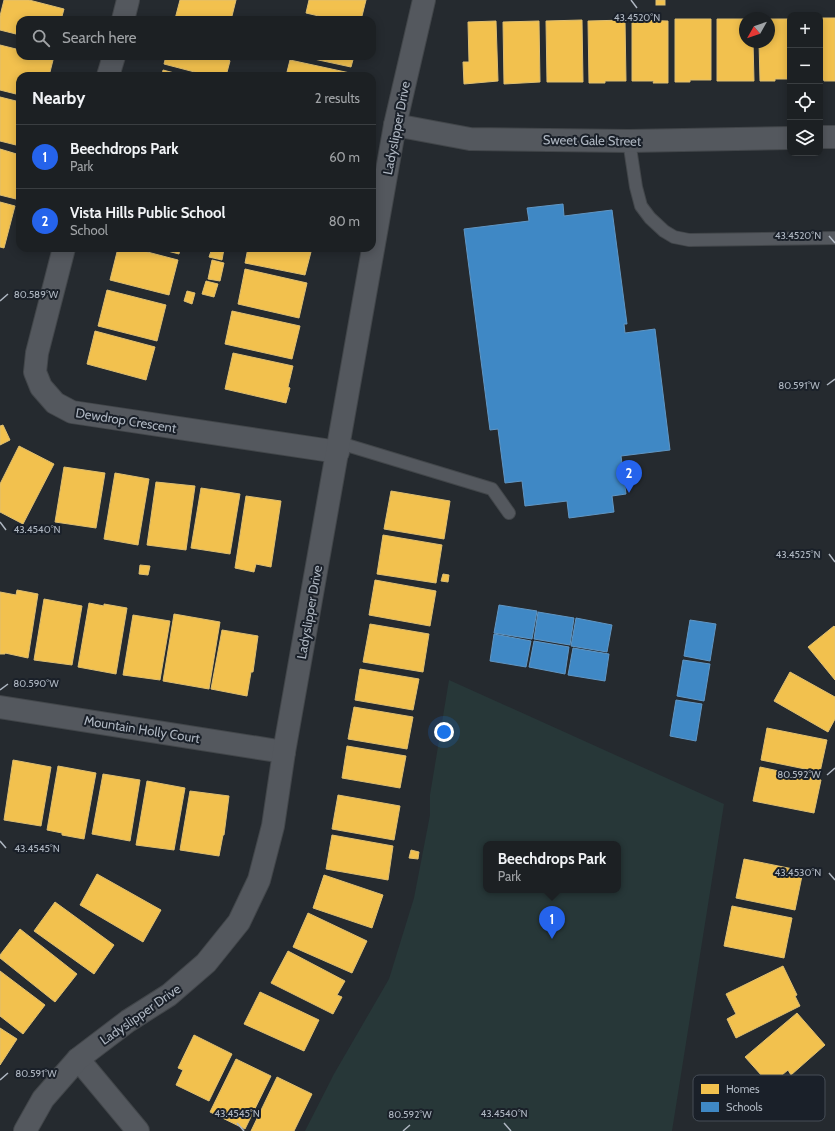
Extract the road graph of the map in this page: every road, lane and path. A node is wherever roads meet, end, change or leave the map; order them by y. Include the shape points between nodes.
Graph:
1 (128, 0) edge
2 (424, 0) edge
3 (124, 16) edge
4 (113, 60) edge
5 (109, 72) edge
6 (395, 125) junction
7 (823, 137) edge
8 (835, 137) edge
9 (787, 138) edge
10 (629, 141) junction
11 (376, 235) edge
12 (835, 238) edge
13 (63, 252) edge
14 (373, 252) edge
15 (339, 448) junction
16 (509, 513) dead end
17 (0, 707) edge
18 (284, 752) junction
19 (78, 1059) junction
20 (25, 1131) edge
21 (138, 1131) edge

1 - 3 street
2 - 6 street, Ladyslipper Drive
4 - 5 street
6 - 10 street, Sweet Gale Street via 470,139
6 - 11 street, Ladyslipper Drive
7 - 8 street
9 - 10 street, Sweet Gale Street
10 - 12 lane via 641,206 650,218 674,238
13 - 15 street, Dewdrop Crescent via 37,353 35,372 41,387 55,403 72,412
14 - 15 street, Ladyslipper Drive
15 - 16 lane via 492,489
15 - 18 street, Ladyslipper Drive
17 - 18 street, Mountain Holly Court
18 - 19 street, Ladyslipper Drive via 273,826 259,880 239,922 206,963 169,995 128,1021
19 - 20 street, Ladyslipper Drive via 43,1099
19 - 21 street

